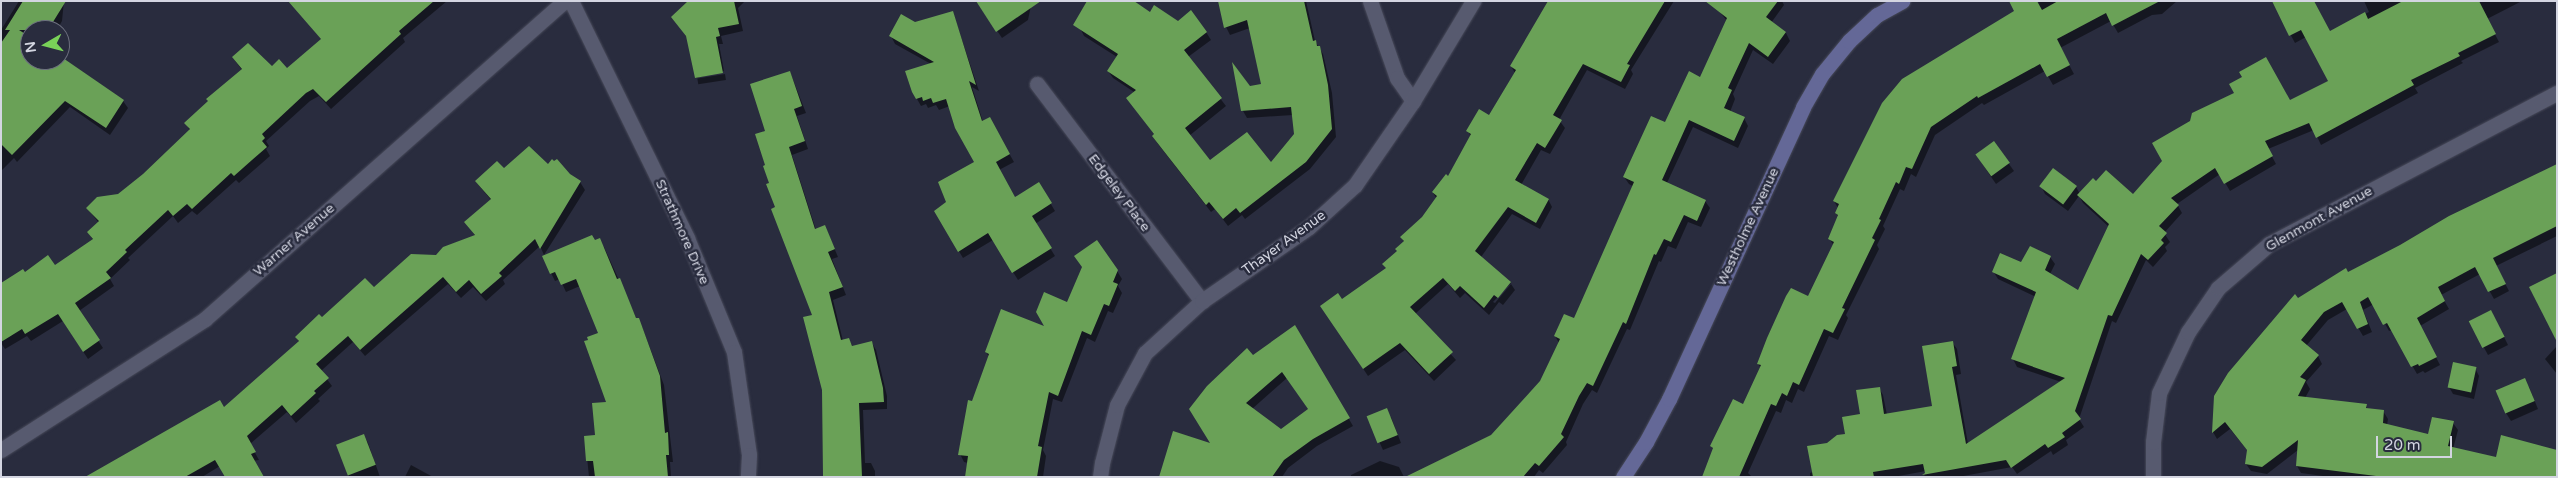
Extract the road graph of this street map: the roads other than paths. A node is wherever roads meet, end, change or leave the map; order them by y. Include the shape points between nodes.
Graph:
1 (565, 1) edge
2 (571, 1) edge
3 (1370, 1) edge
4 (1473, 1) edge
5 (1902, 1) edge
6 (1037, 84) dead end
7 (2557, 94) edge
8 (1414, 100) junction
9 (1202, 301) junction
10 (1, 450) edge
11 (748, 477) edge
12 (1100, 477) edge
13 (1623, 477) edge
14 (2153, 477) edge

1 - 10 street, Warner Avenue via 205,319
2 - 11 street, Strathmore Drive via 687,238 734,352 749,455
3 - 8 street via 1396,78
4 - 8 street, Thayer Avenue
5 - 13 street, Westholme Avenue via 1878,15 1849,41 1822,74 1803,107 1668,399
6 - 9 street, Edgeley Place
7 - 14 street, Glenmont Avenue via 2269,244 2218,288 2188,332 2159,393
8 - 9 street, Thayer Avenue via 1355,185 1309,227
9 - 12 street, Thayer Avenue via 1145,353 1117,404

